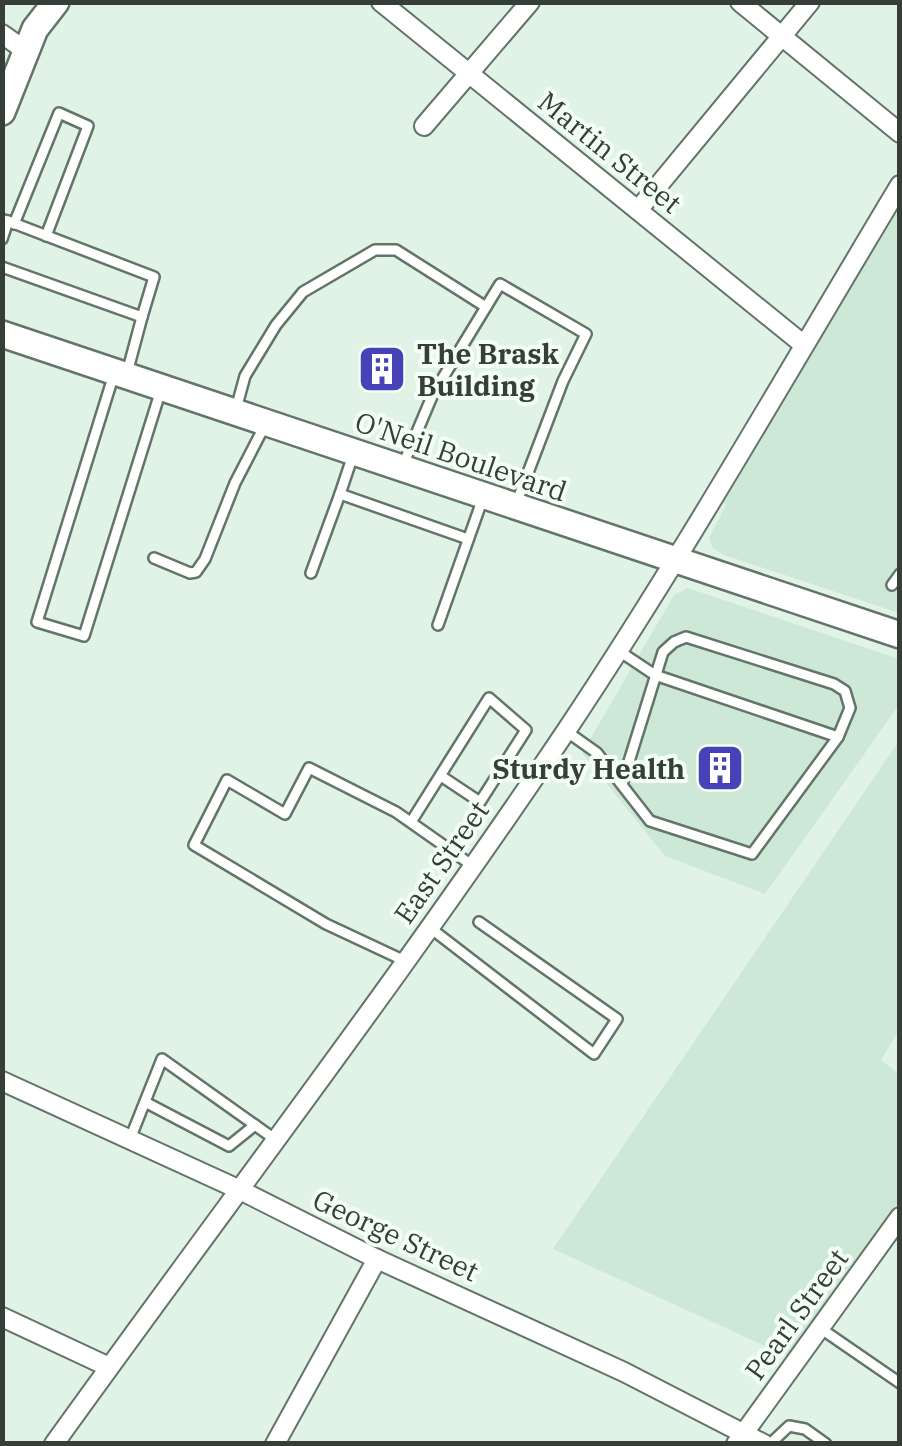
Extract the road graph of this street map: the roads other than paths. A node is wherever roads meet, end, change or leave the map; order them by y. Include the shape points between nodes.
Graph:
1 (56, 2) edge
2 (380, 2) edge
3 (530, 2) edge
4 (740, 2) edge
5 (810, 2) edge
6 (2, 34) edge
7 (782, 37) junction
8 (26, 51) junction
9 (470, 74) junction
10 (2, 112) edge
11 (424, 126) dead end
12 (900, 134) edge
13 (900, 185) edge
14 (638, 210) junction
15 (8, 222) edge
16 (46, 236) junction
17 (2, 238) edge
18 (2, 266) edge
19 (486, 308) junction
20 (142, 317) junction
21 (2, 334) edge
22 (804, 345) junction
23 (120, 373) junction
24 (162, 387) junction
25 (235, 412) junction
26 (266, 422) junction
27 (354, 452) junction
28 (402, 468) junction
29 (340, 494) junction
30 (484, 495) junction
31 (515, 506) junction
32 (468, 538) junction
33 (154, 558) dead end
34 (675, 560) junction
35 (311, 572) dead end
36 (900, 574) edge
37 (892, 585) dead end
38 (438, 625) dead end
39 (900, 635) edge
40 (618, 651) junction
41 (655, 675) junction
42 (566, 731) junction
43 (838, 737) junction
44 (440, 776) junction
45 (622, 784) junction
46 (412, 822) junction
47 (472, 866) junction
48 (480, 922) dead end
49 (429, 928) junction
50 (405, 960) junction
51 (2, 1081) edge
52 (144, 1102) junction
53 (255, 1125) junction
54 (130, 1139) junction
55 (276, 1140) junction
56 (240, 1190) junction
57 (900, 1217) edge
58 (893, 1239) edge
59 (378, 1259) junction
60 (2, 1317) edge
61 (820, 1328) junction
62 (109, 1367) junction
63 (900, 1384) edge
64 (741, 1438) edge
65 (54, 1444) edge
66 (276, 1444) edge
67 (767, 1444) edge
68 (826, 1444) edge

1 - 8 main road
2 - 9 street, Martin Street
3 - 9 street
4 - 7 street
5 - 7 street
6 - 8 street
7 - 12 street
7 - 14 street
8 - 10 main road
9 - 11 street
9 - 14 street, Martin Street
13 - 22 street, East Street
14 - 22 street, Martin Street
15 - 16 lane
15 - 16 lane via 59,113 88,126
15 - 17 lane
16 - 20 lane via 154,276
18 - 20 lane
19 - 25 lane via 396,250 375,250 303,292 245,376
19 - 28 lane via 434,394
19 - 31 lane via 500,284 586,334
20 - 23 lane
21 - 23 main road, O'Neil Boulevard
22 - 34 street, East Street
23 - 24 main road, O'Neil Boulevard
23 - 24 lane via 37,622 84,636
24 - 25 main road, O'Neil Boulevard
25 - 26 main road, O'Neil Boulevard
26 - 27 main road, O'Neil Boulevard
26 - 33 lane via 196,572
27 - 28 main road, O'Neil Boulevard
27 - 29 lane
28 - 30 main road, O'Neil Boulevard
29 - 32 lane
29 - 35 lane
30 - 31 main road, O'Neil Boulevard
30 - 32 lane
31 - 34 main road, O'Neil Boulevard
32 - 38 lane
34 - 39 main road, O'Neil Boulevard
34 - 40 street, East Street
36 - 37 lane
40 - 41 lane
40 - 42 street, East Street
41 - 43 lane
41 - 43 lane via 663,652 686,638 834,684 845,691 850,708
41 - 45 lane
42 - 45 lane via 597,753
42 - 47 street, East Street
43 - 45 lane via 752,854 650,821
44 - 44 lane via 489,698 526,730 480,802
44 - 46 lane
46 - 47 lane
46 - 50 lane via 309,768 285,814 228,780 194,845 326,924
47 - 49 street, East Street
48 - 49 lane via 617,1020 594,1054
49 - 50 street, East Street
50 - 55 street, East Street
51 - 54 street, George Street
52 - 53 lane via 229,1146
52 - 53 lane via 165,1059
52 - 54 lane
53 - 55 lane
54 - 56 street, George Street
55 - 56 street, East Street
56 - 59 street, George Street
56 - 62 street, East Street
57 - 58 street, Pearl Street
58 - 61 street, Pearl Street
59 - 64 street, George Street via 508,1317
59 - 66 street
60 - 62 street
61 - 63 lane
61 - 64 street, Pearl Street
62 - 65 street, East Street
64 - 67 street, George Street
67 - 68 lane via 789,1426

